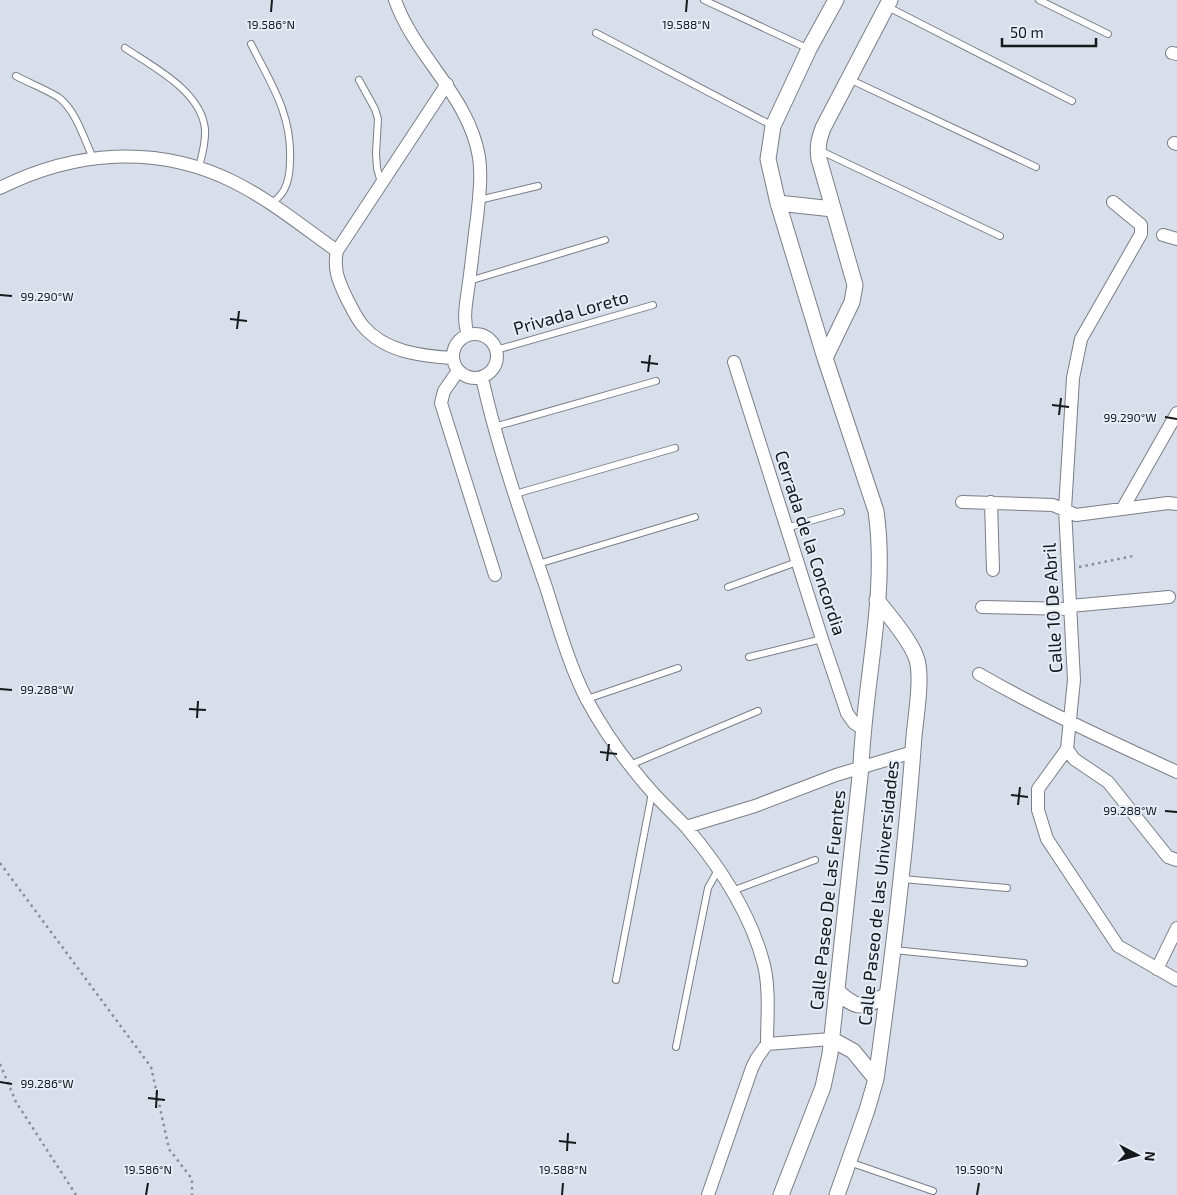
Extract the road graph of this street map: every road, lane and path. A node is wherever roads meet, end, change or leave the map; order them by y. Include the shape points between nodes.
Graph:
1 (395, 0) edge
2 (704, 0) edge
3 (836, 0) edge
4 (1039, 0) edge
5 (888, 3) edge
6 (596, 33) dead end
7 (1108, 34) dead end
8 (251, 44) dead end
9 (125, 48) dead end
10 (809, 49) junction
11 (16, 76) dead end
12 (849, 79) junction
13 (359, 80) dead end
14 (447, 84) junction
15 (1072, 101) dead end
16 (773, 126) junction
17 (818, 149) junction
18 (93, 158) junction
19 (199, 167) junction
20 (1036, 167) dead end
21 (381, 183) junction
22 (538, 186) dead end
23 (0, 188) edge
24 (479, 200) junction
25 (1113, 202) dead end
26 (778, 203) junction
27 (271, 205) junction
28 (833, 208) junction
29 (1163, 235) dead end
30 (1000, 236) dead end
31 (1177, 239) edge
32 (605, 240) dead end
33 (337, 251) junction
34 (469, 281) junction
35 (653, 305) dead end
36 (468, 335) junction
37 (496, 350) junction
38 (452, 358) junction
39 (824, 358) junction
40 (734, 362) dead end
41 (458, 371) junction
42 (482, 378) junction
43 (656, 381) dead end
44 (1177, 413) edge
45 (493, 427) junction
46 (675, 448) dead end
47 (515, 494) junction
48 (962, 502) dead end
49 (991, 502) junction
50 (1177, 504) edge
51 (1123, 508) junction
52 (1065, 509) junction
53 (841, 512) dead end
54 (695, 517) dead end
55 (786, 528) junction
56 (1133, 556) dead end
57 (797, 562) junction
58 (538, 564) junction
59 (993, 570) dead end
60 (1068, 570) junction
61 (495, 575) dead end
62 (728, 587) dead end
63 (1169, 597) dead end
64 (877, 600) junction
65 (982, 607) dead end
66 (1070, 608) junction
67 (822, 639) junction
68 (749, 657) dead end
69 (678, 668) dead end
70 (979, 674) dead end
71 (587, 699) junction
72 (758, 711) dead end
73 (1070, 723) junction
74 (863, 729) junction
75 (1067, 749) junction
76 (913, 752) junction
77 (630, 765) junction
78 (861, 767) junction
79 (1177, 772) edge
80 (652, 792) junction
81 (686, 827) junction
82 (815, 860) dead end
83 (1177, 860) edge
84 (0, 863) edge
85 (719, 869) junction
86 (901, 879) junction
87 (1007, 888) dead end
88 (732, 891) junction
89 (1177, 928) edge
90 (893, 950) junction
91 (1024, 963) dead end
92 (1157, 969) junction
93 (616, 980) dead end
94 (1177, 980) edge
95 (837, 991) junction
96 (887, 995) junction
97 (831, 1040) junction
98 (767, 1044) junction
99 (676, 1047) dead end
100 (0, 1064) edge
101 (876, 1079) junction
102 (849, 1162) junction
103 (933, 1191) dead end
104 (76, 1195) edge
105 (192, 1195) edge
106 (708, 1195) edge
107 (781, 1195) edge
108 (837, 1195) edge

1 - 14 street via 410,34
2 - 10 lane
3 - 10 street, Calle Paseo De Las Fuentes
4 - 7 lane
5 - 12 street
5 - 15 lane
6 - 16 lane
8 - 27 lane via 282,104 290,132 288,181
9 - 19 lane via 183,88 197,107 205,126 206,139
10 - 16 street, Calle Paseo De Las Fuentes
11 - 18 lane via 65,104
12 - 17 street via 823,128
12 - 20 lane
13 - 21 lane via 378,119 376,153
14 - 21 street
14 - 24 street via 475,138 480,167
16 - 26 street, Calle Paseo De Las Fuentes via 768,159
17 - 28 street
17 - 30 lane
18 - 19 street via 145,157
18 - 23 street via 24,176
19 - 27 street via 232,181
21 - 33 street
22 - 24 lane
24 - 34 street
25 - 52 street, Calle 10 De Abril via 1141,225 1141,234 1081,339 1073,378
26 - 28 street
26 - 39 street, Calle Paseo De Las Fuentes
27 - 33 street
28 - 39 street via 855,285 852,302
29 - 31 street
32 - 34 lane
33 - 38 street via 335,270 369,333 398,350
34 - 36 street via 465,320
35 - 37 lane, Privada Loreto
36 - 37 street via 488,338
36 - 38 street via 456,343
37 - 42 street via 493,370
38 - 41 street
39 - 64 street, Calle Paseo De Las Fuentes via 876,511 880,537
40 - 55 street, Cerrada de la Concordia
41 - 42 street via 469,378
41 - 61 street via 444,391 441,403
42 - 45 street
43 - 45 lane
44 - 51 street
45 - 47 street
46 - 47 lane
47 - 58 street
48 - 49 street
49 - 52 street via 1053,505
49 - 59 street
50 - 51 street
51 - 52 street via 1076,515
52 - 60 street, Calle 10 De Abril
53 - 55 lane
54 - 58 lane
55 - 57 street, Cerrada de la Concordia
56 - 60 path
57 - 62 lane
57 - 67 street, Cerrada de la Concordia
58 - 71 street via 570,660
60 - 66 street, Calle 10 De Abril
63 - 66 street
64 - 74 street, Calle Paseo De Las Fuentes
64 - 76 street, Calle Paseo de las Universidades via 916,657 919,671
65 - 66 street
66 - 73 street, Calle 10 De Abril via 1074,680
67 - 68 lane
67 - 74 street, Cerrada de la Concordia via 847,713
69 - 71 lane
70 - 73 street
71 - 77 street
72 - 77 lane
73 - 75 street, Calle 10 De Abril
73 - 79 street
74 - 78 street, Calle Paseo De Las Fuentes
75 - 83 street via 1074,759 1108,782 1168,857
75 - 92 street, Calle 10 De Abril via 1038,789 1038,810 1047,838 1118,946
76 - 78 street
76 - 86 street, Calle Paseo de las Universidades
77 - 80 street
78 - 81 street via 755,806
78 - 95 street, Calle Paseo De Las Fuentes
80 - 81 street
80 - 93 lane
81 - 85 street
82 - 88 lane
84 - 105 path via 151,1067 169,1149 192,1179
85 - 88 street
85 - 99 lane via 708,888
86 - 87 lane
86 - 90 street, Calle Paseo de las Universidades
88 - 98 street via 764,964
89 - 92 street
90 - 91 lane
90 - 96 street, Calle Paseo de las Universidades
92 - 94 street
95 - 96 street via 857,1006
95 - 97 street, Calle Paseo De Las Fuentes
96 - 101 street, Calle Paseo de las Universidades
97 - 98 street
97 - 101 street via 853,1051
97 - 107 street, Calle Paseo De Las Fuentes via 823,1088
98 - 106 street via 752,1068
100 - 104 path via 16,1102
101 - 102 street, Calle Paseo de las Universidades
102 - 103 lane
102 - 108 street, Calle Paseo de las Universidades

